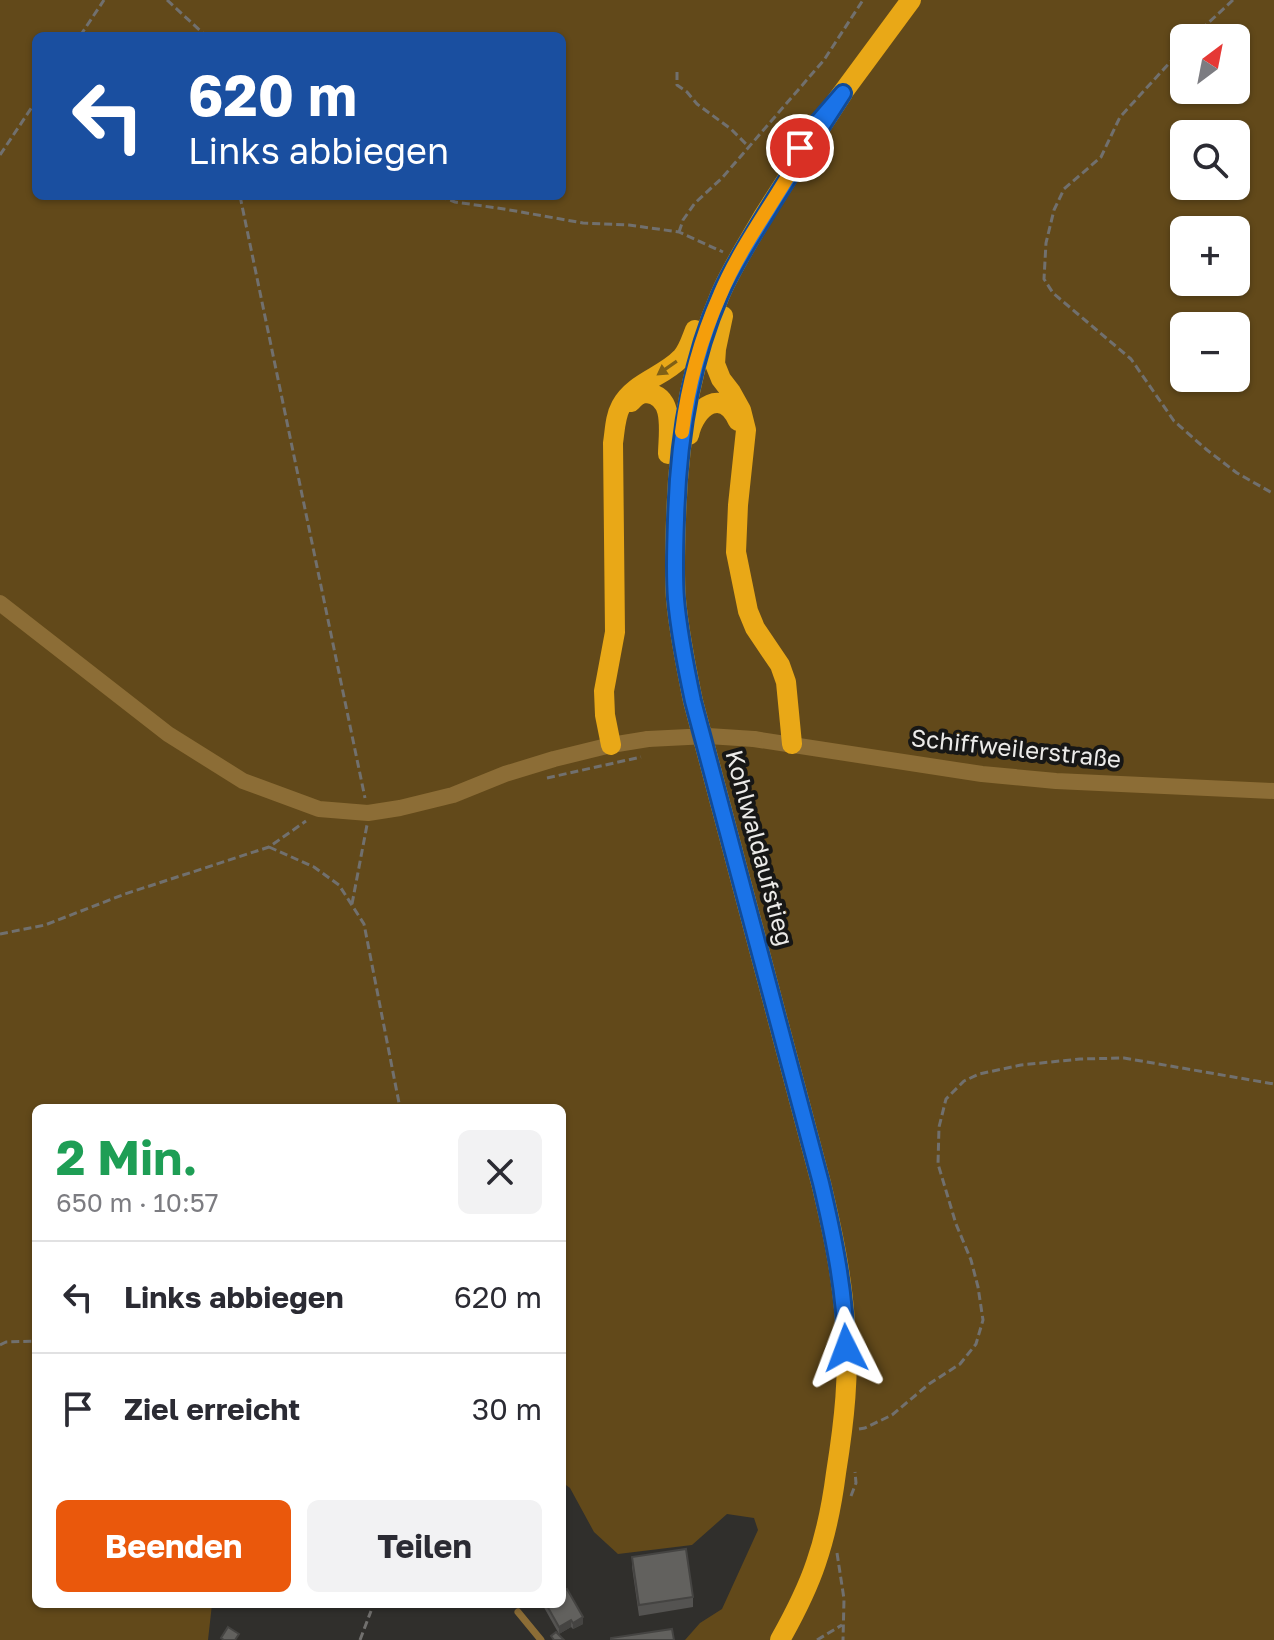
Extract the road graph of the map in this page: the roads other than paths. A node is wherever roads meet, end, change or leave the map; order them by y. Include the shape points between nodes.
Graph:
1 (911, 0) edge
2 (843, 93) junction
3 (787, 179) junction
4 (613, 443) junction
5 (742, 472) junction
6 (675, 530) junction
7 (676, 598) junction
8 (0, 603) edge
9 (792, 744) junction
10 (611, 745) junction
11 (1274, 791) edge
12 (518, 1612) dead end
13 (541, 1640) edge
14 (780, 1640) edge

1 - 2 main road
2 - 3 main road, Kohlwaldaufstieg
2 -> 4 main road via 728,254 683,356 636,387 622,403
3 - 5 main road via 747,256 716,349 715,364 746,430
3 - 6 main road, Kohlwaldaufstieg via 720,293 703,340 683,427
4 - 7 main road via 635,397 650,393 665,403 667,527
4 - 10 main road via 615,632 604,691
5 - 6 main road via 737,417 728,406 706,406 690,429
5 - 9 main road via 736,552 748,611 786,682
6 - 7 main road, Kohlwaldaufstieg
7 - 14 main road, Kohlwaldaufstieg via 696,715 821,1183 846,1323 844,1426 830,1513 817,1561
8 - 10 street, Schiffweilerstraße via 168,734 243,781 319,809 368,813 400,808
9 - 10 street, Schiffweilerstraße, bridge via 708,736 649,747
9 - 11 street, Schiffweilerstraße via 982,774
12 - 13 lane

